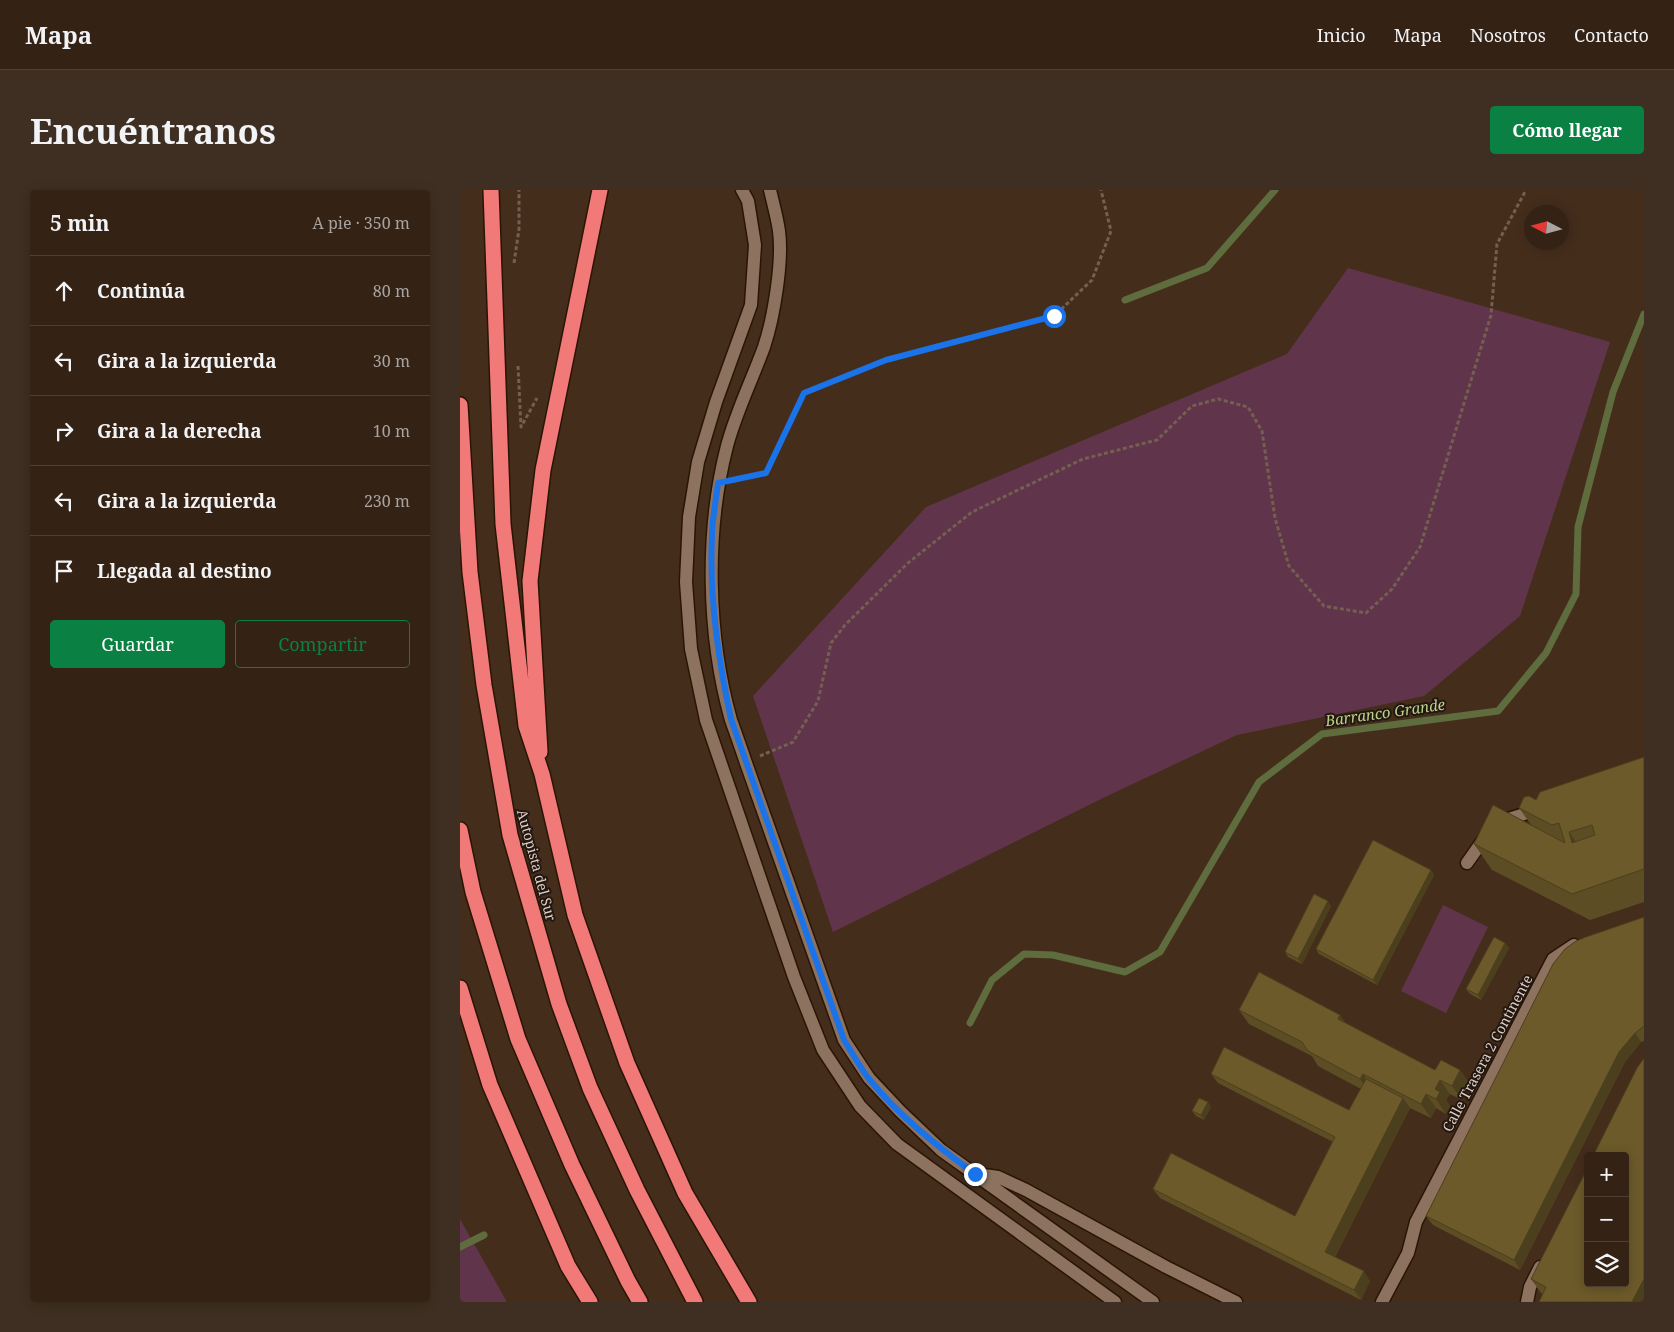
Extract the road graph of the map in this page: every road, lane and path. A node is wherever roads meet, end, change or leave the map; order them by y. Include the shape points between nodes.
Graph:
1 (491, 190) edge
2 (519, 190) edge
3 (600, 190) edge
4 (742, 190) edge
5 (770, 190) edge
6 (1101, 190) edge
7 (1526, 190) edge
8 (512, 269) dead end
9 (518, 358) dead end
10 (540, 392) dead end
11 (460, 405) edge
12 (718, 483) junction
13 (746, 763) junction
14 (542, 774) junction
15 (1551, 806) edge
16 (460, 830) edge
17 (1468, 863) dead end
18 (1584, 938) edge
19 (460, 988) edge
20 (975, 1174) junction
21 (1548, 1252) edge
22 (590, 1302) edge
23 (640, 1302) edge
24 (695, 1302) edge
25 (749, 1302) edge
26 (1115, 1302) edge
27 (1153, 1302) edge
28 (1236, 1302) edge
29 (1382, 1302) edge
30 (1527, 1302) edge

1 - 14 highway via 504,524 526,726
2 - 8 path via 519,229
3 - 14 highway via 543,470 530,581
4 - 26 street via 748,201 755,246 751,305 698,462 689,517 686,582 691,649 706,720 794,978 824,1050 860,1106 897,1144
5 - 12 street via 779,231 778,276 771,319 727,444
6 - 12 path via 1111,231 1092,280 1054,316 886,360 804,393 766,473
7 - 13 path via 1497,244 1491,315 1420,547 1392,589 1366,613 1324,606 1289,566 1276,518 1262,431 1248,407 1218,399 1192,406 1157,440 1083,459 972,512 908,563 845,625 831,643 818,702 793,742
9 - 10 path via 522,427
11 - 24 highway, Autopista del Sur via 470,572 484,685 510,835 559,1004 590,1088 637,1190
12 - 13 street via 712,536 712,602 720,667 731,719
13 - 20 street via 844,1040 869,1078 900,1111 941,1150
14 - 25 highway via 576,915 627,1063 686,1193
15 - 17 street via 1495,824
16 - 23 highway via 473,892 518,1039 572,1165
18 - 29 street, Calle Trasera 2 Continente via 1553,959 1416,1222 1408,1253
19 - 22 highway via 490,1085 568,1266
20 - 27 street
20 - 28 street via 998,1177 1026,1190
21 - 30 street via 1530,1287

